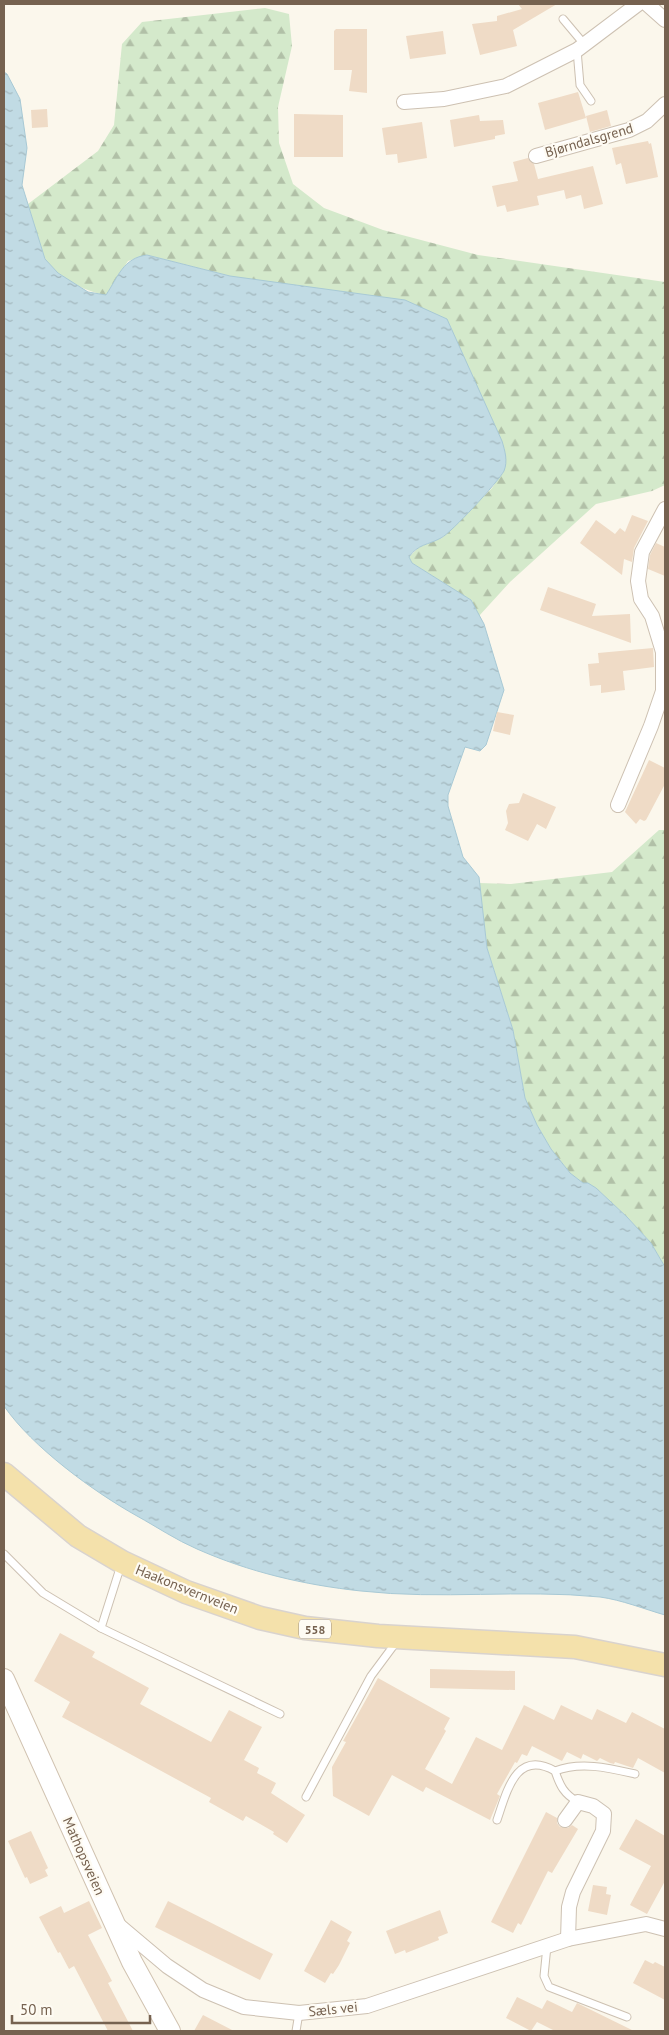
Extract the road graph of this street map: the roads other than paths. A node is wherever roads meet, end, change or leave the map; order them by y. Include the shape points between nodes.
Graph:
1 (638, 4) edge
2 (647, 4) edge
3 (563, 19) dead end
4 (665, 20) edge
5 (580, 47) junction
6 (404, 102) dead end
7 (591, 102) dead end
8 (665, 104) edge
9 (536, 156) dead end
10 (665, 509) edge
11 (618, 805) dead end
12 (4, 1474) edge
13 (4, 1554) edge
14 (122, 1562) junction
15 (100, 1628) junction
16 (400, 1637) junction
17 (665, 1665) edge
18 (4, 1679) edge
19 (280, 1714) dead end
20 (555, 1771) junction
21 (635, 1774) dead end
22 (306, 1797) dead end
23 (578, 1802) junction
24 (497, 1820) dead end
25 (565, 1820) dead end
26 (114, 1921) junction
27 (665, 1929) edge
28 (568, 1939) junction
29 (547, 1946) junction
30 (299, 2013) junction
31 (627, 2017) dead end
32 (170, 2031) edge
33 (296, 2031) edge

1 - 5 street
2 - 4 street
3 - 5 lane
5 - 6 street via 506,86 444,99
5 - 7 lane via 580,85
8 - 9 street, Bjørndalsgrend via 647,121 629,130
10 - 11 street via 642,552 638,581 641,599 652,616 663,652 663,691
12 - 14 main road, Haakonsvernveien / 558 via 78,1536
13 - 15 lane via 43,1593
14 - 15 lane
14 - 16 main road, Haakonsvernveien / 558 via 186,1592 260,1618 305,1628
15 - 19 lane
16 - 17 main road, Haakonsvernveien / 558 via 575,1646
16 - 22 lane via 371,1676
18 - 26 main road, Mathopsveien
20 - 21 lane via 566,1767 603,1766
20 - 23 lane via 560,1787 568,1797
20 - 24 lane via 533,1764 521,1768 513,1779
23 - 25 street
23 - 28 street via 593,1806 604,1814 602,1831 573,1892
26 - 30 street, Sæls vei via 166,1966 203,1990 244,2007
26 - 32 main road, Mathopsveien via 132,1962
27 - 28 street, Sæls vei via 646,1924
28 - 29 street, Sæls vei
29 - 30 street, Sæls vei via 367,2006
29 - 31 lane via 544,1976 549,1987
30 - 33 lane

